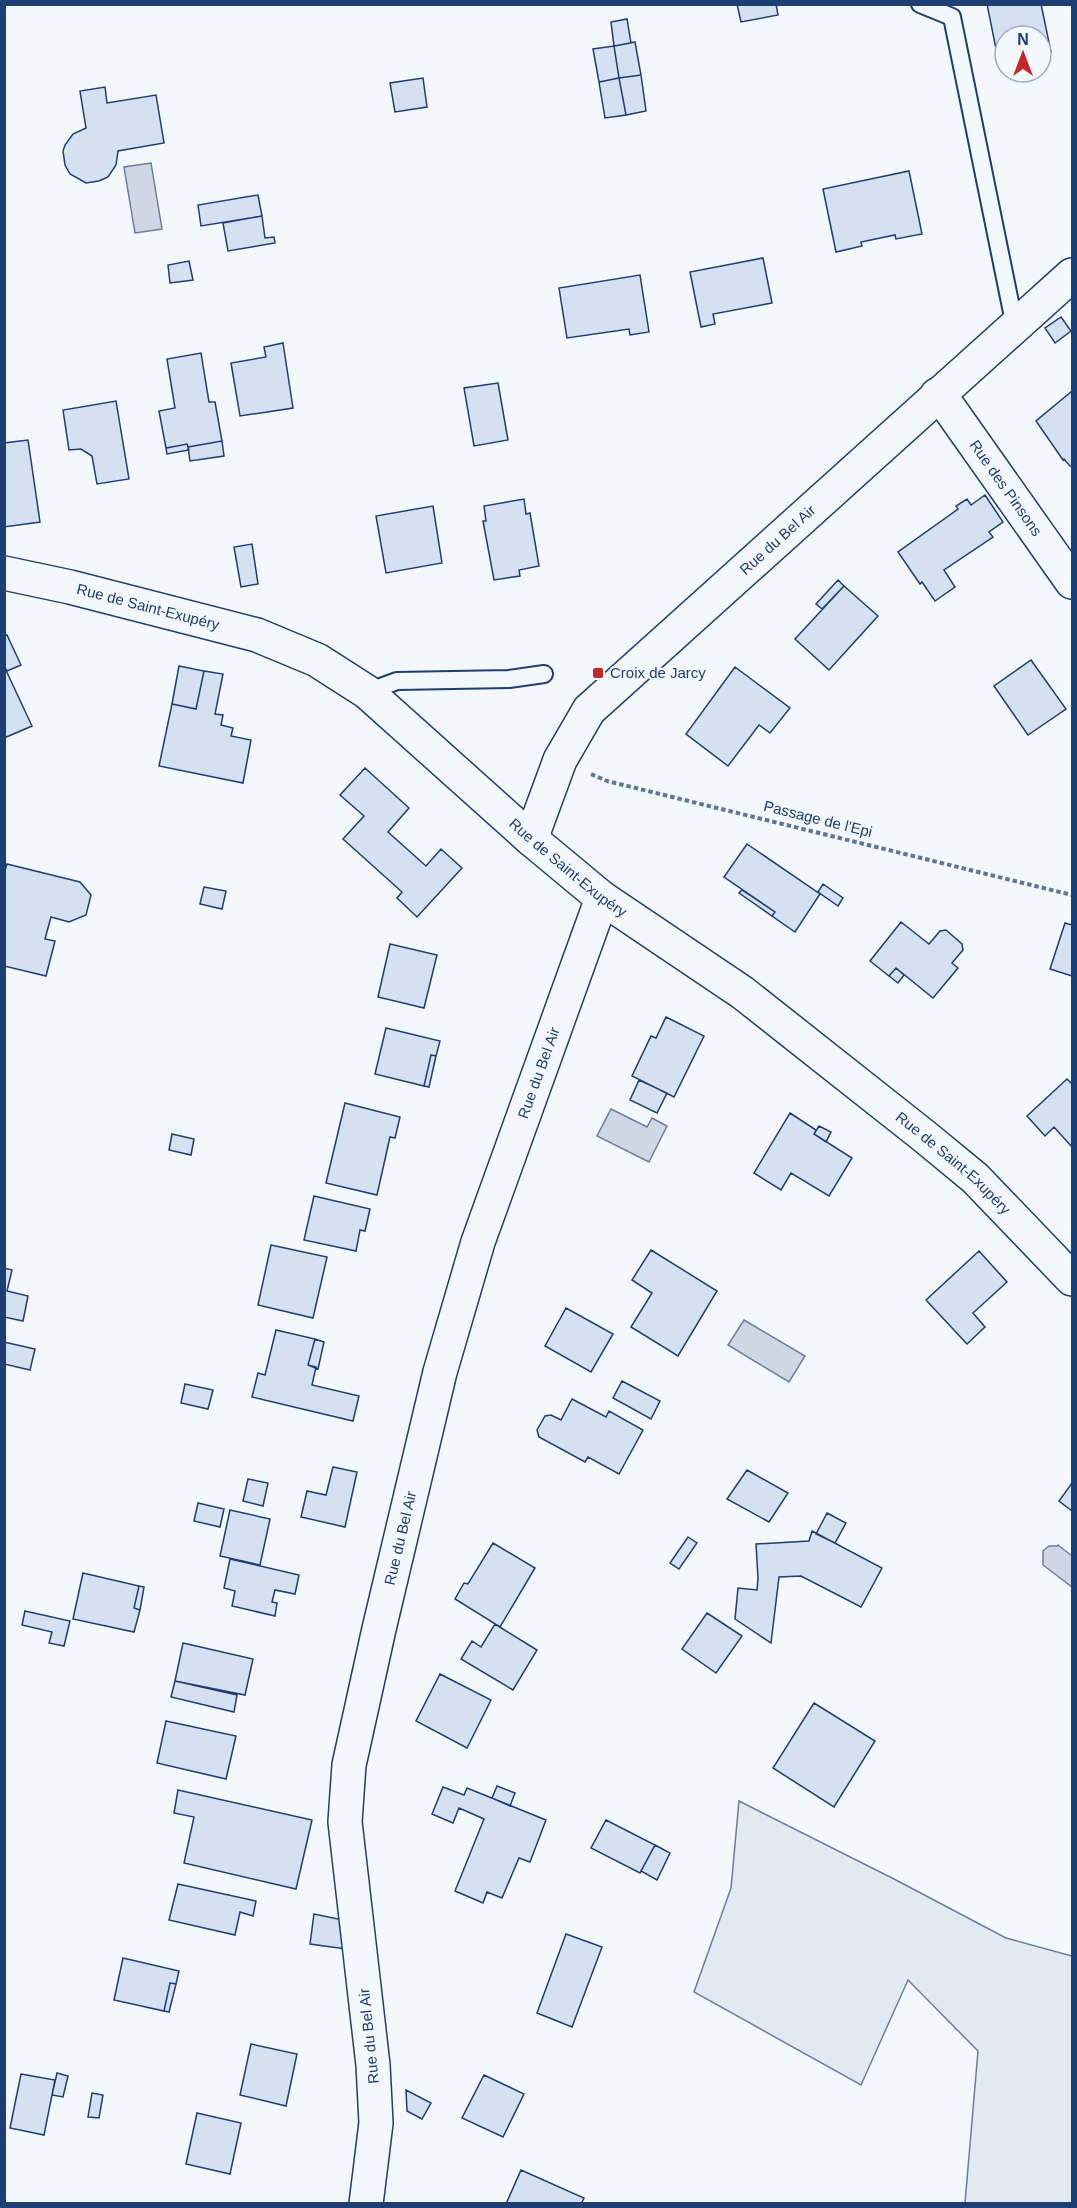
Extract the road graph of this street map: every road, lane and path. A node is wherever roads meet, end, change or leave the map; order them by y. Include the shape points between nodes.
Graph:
1 (920, 4) edge
2 (1072, 274) edge
3 (1015, 327) junction
4 (937, 395) junction
5 (4, 573) edge
6 (1072, 582) edge
7 (544, 674) dead end
8 (367, 692) junction
9 (560, 760) junction
10 (531, 839) junction
11 (1072, 895) edge
12 (602, 898) junction
13 (1072, 1279) edge
14 (366, 2204) edge

1 - 3 lane via 952,17
2 - 3 street, Rue du Bel Air
3 - 4 street, Rue du Bel Air
4 - 6 street, Rue des Pinsons
4 - 9 street, Rue du Bel Air via 589,710
5 - 8 street, Rue de Saint-Exupéry via 257,635 317,660
7 - 8 lane via 509,679 397,681
8 - 10 street, Rue de Saint-Exupéry
9 - 10 street, Rue du Bel Air
9 - 11 path, Passage de l'Epi via 607,781
10 - 12 street, Rue de Saint-Exupéry
12 - 13 street, Rue de Saint-Exupéry via 743,993 924,1136 975,1178
12 - 14 street, Rue du Bel Air via 478,1242 440,1372 349,1765 345,1822 376,2123

